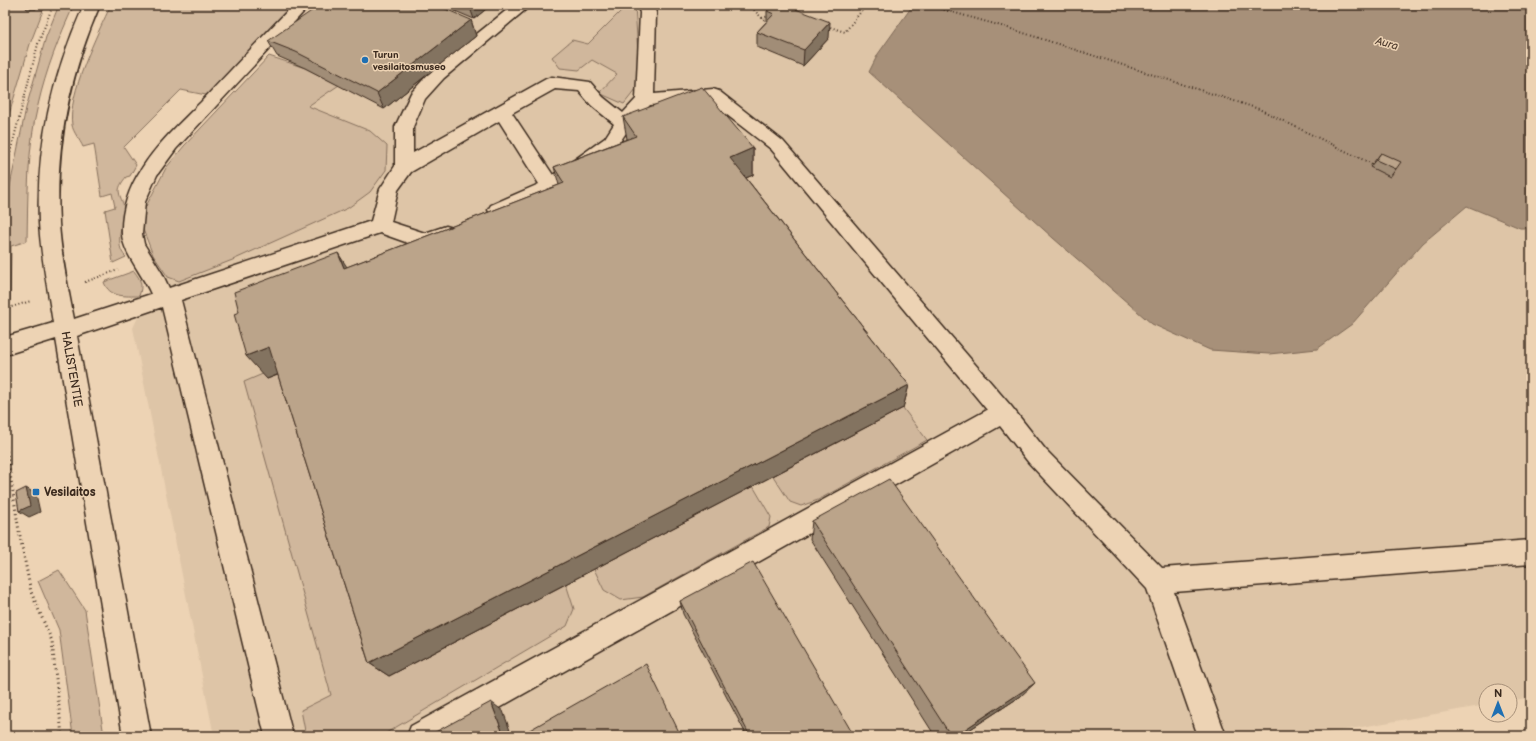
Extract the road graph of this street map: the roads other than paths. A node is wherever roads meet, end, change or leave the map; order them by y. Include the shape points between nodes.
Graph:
1 (92, 5) edge
2 (302, 5) edge
3 (523, 5) edge
4 (646, 5) edge
5 (645, 100) junction
6 (502, 111) junction
7 (624, 123) junction
8 (404, 167) junction
9 (551, 187) junction
10 (481, 217) edge
11 (380, 226) junction
12 (460, 226) edge
13 (166, 298) junction
14 (65, 330) junction
15 (5, 346) edge
16 (1003, 413) junction
17 (1531, 552) edge
18 (1157, 581) junction
19 (137, 736) edge
20 (279, 736) edge
21 (421, 736) edge
22 (1212, 736) edge

1 - 14 street, HALISTENTIE via 79,33 58,98 50,156 51,240
2 - 13 street via 170,145 149,172 141,188 135,202 132,234 137,249
3 - 8 street via 438,74 417,98 404,127
4 - 5 street via 648,13
5 - 7 street
5 - 16 street via 713,95 777,145
6 - 7 street via 552,82 584,86 597,101
6 - 8 street
6 - 9 street
7 - 9 street via 610,142
8 - 11 street via 389,189
9 - 10 street
11 - 12 street via 425,241
11 - 13 street
13 - 14 street
13 - 20 street
14 - 15 street
14 - 19 street, HALISTENTIE via 93,502
16 - 18 street via 1037,456
16 - 21 street
17 - 18 street
18 - 22 street

